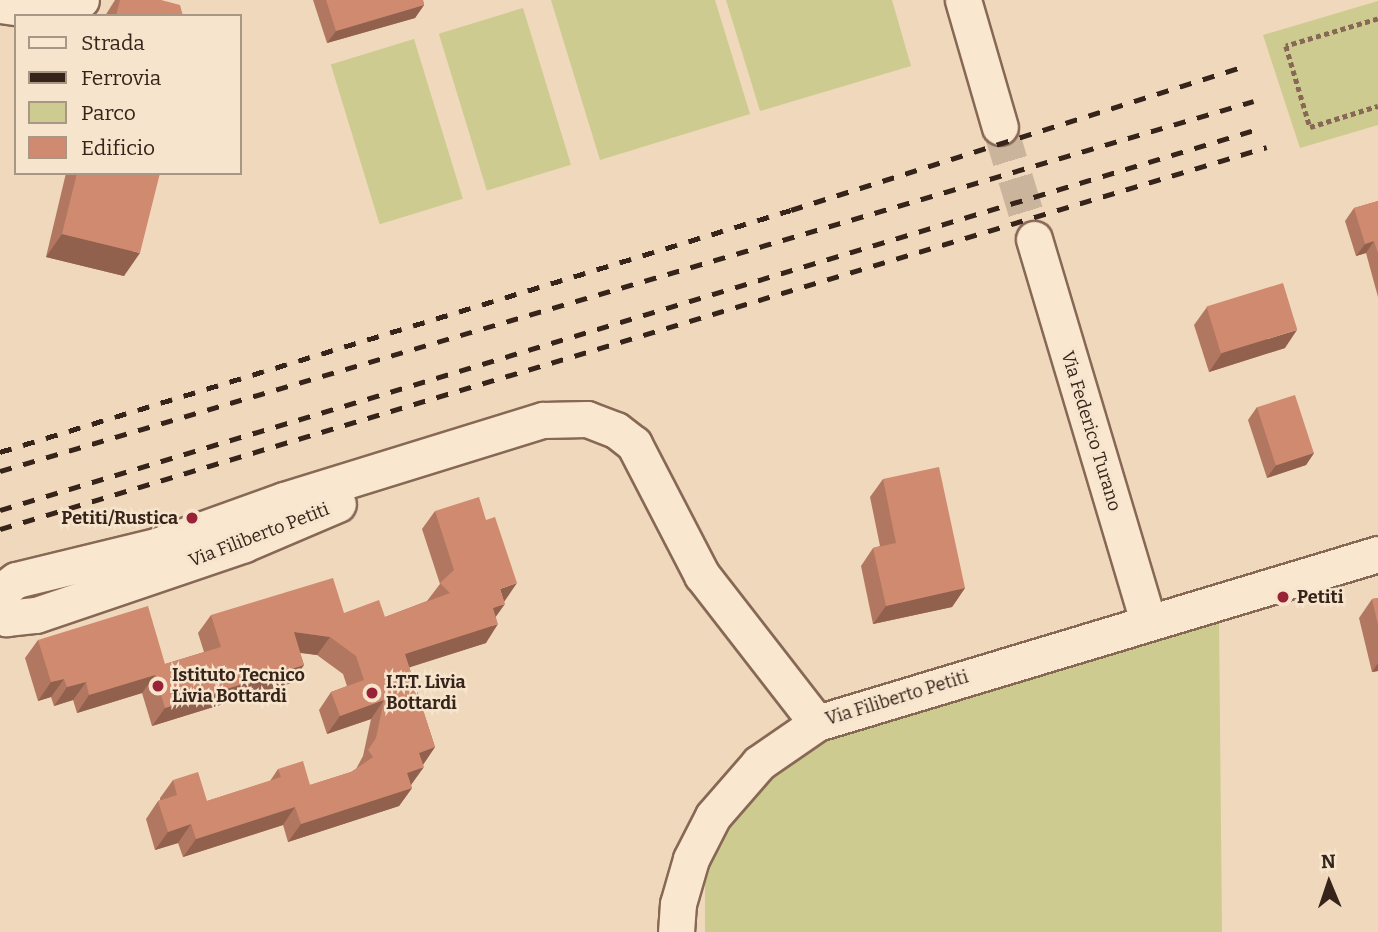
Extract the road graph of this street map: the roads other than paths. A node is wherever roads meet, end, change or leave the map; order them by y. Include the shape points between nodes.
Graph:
1 (81, 0) edge
2 (963, 0) edge
3 (0, 5) edge
4 (1000, 127) tunnel mouth
5 (1034, 239) tunnel mouth
6 (517, 428) junction
7 (1378, 554) edge
8 (0, 592) edge
9 (0, 607) edge
10 (1148, 622) junction
11 (817, 723) junction
12 (676, 932) edge

1 - 3 street via 37,9
2 - 4 street
5 - 10 street, Via Federico Turano
6 - 8 street, Via Filiberto Petiti via 284,500 156,546 16,580
6 - 9 street, Via Filiberto Petiti via 470,462 331,506 244,544 36,615 6,618
6 - 11 street, Via Filiberto Petiti via 575,418 598,422 628,437 702,575
7 - 10 street, Via Filiberto Petiti
10 - 11 street, Via Filiberto Petiti
11 - 12 street via 759,763 713,816 691,859 678,904

